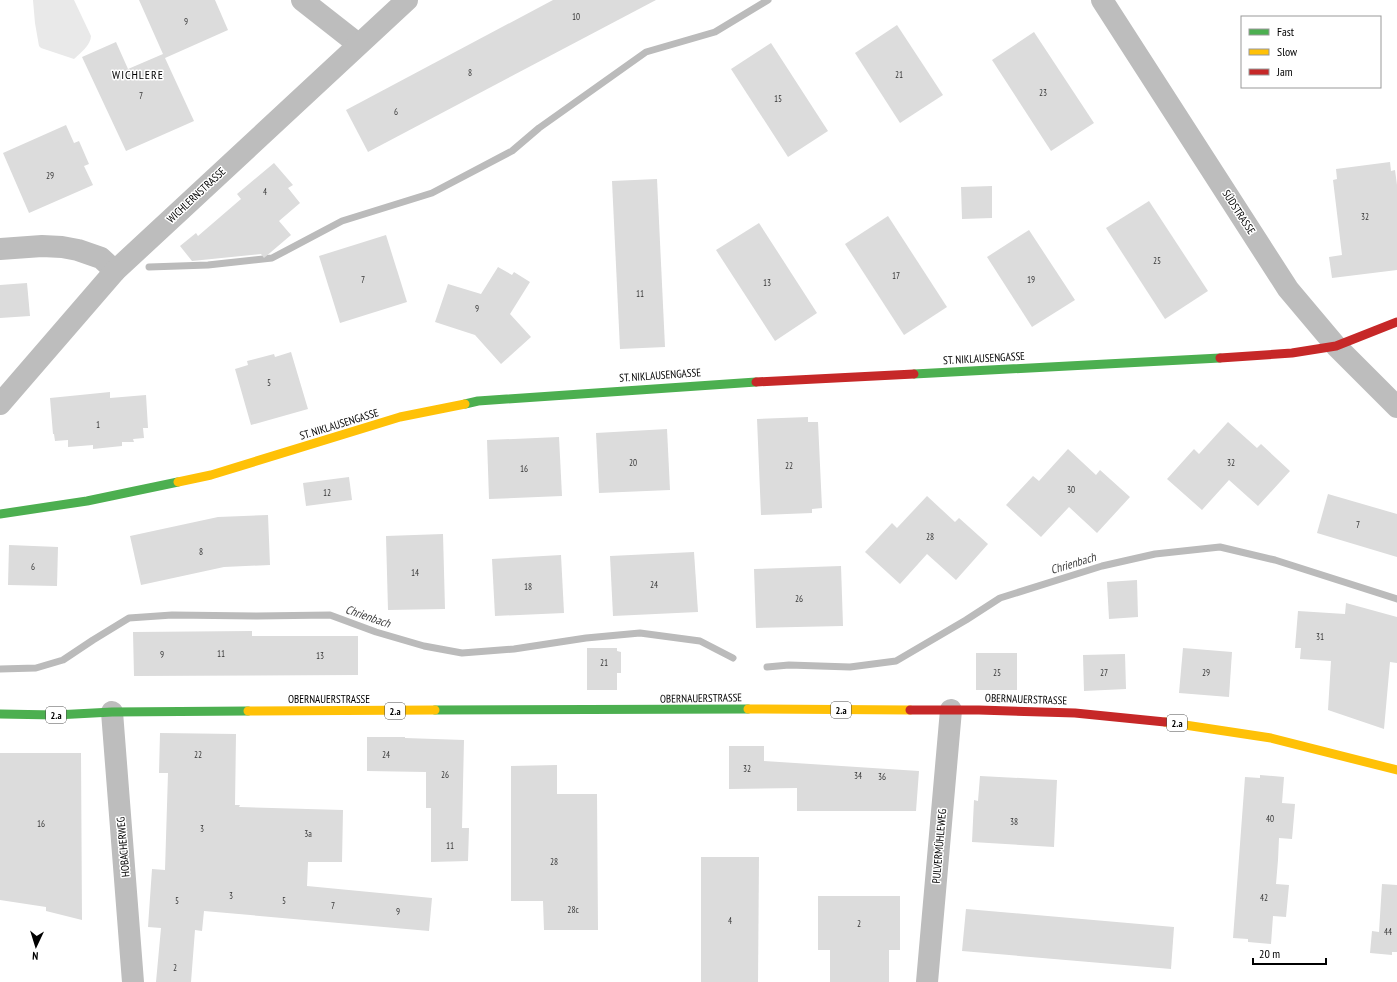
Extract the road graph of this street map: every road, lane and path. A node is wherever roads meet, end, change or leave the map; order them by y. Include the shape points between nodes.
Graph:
1 (302, 0) edge
2 (407, 0) edge
3 (1102, 0) edge
4 (358, 44) junction
5 (0, 250) edge
6 (115, 271) junction
7 (1397, 322) edge
8 (1336, 346) junction
9 (0, 404) edge
10 (1397, 407) edge
11 (0, 514) edge
12 (951, 710) junction
13 (112, 712) junction
14 (0, 714) edge
15 (1397, 770) edge
16 (133, 982) edge
17 (927, 982) edge

1 - 4 street
2 - 4 street, WICHLERNSTRASSE
3 - 8 street, SÜDSTRASSE via 1288,289
4 - 6 street, WICHLERNSTRASSE
5 - 6 street via 62,247 101,258
6 - 9 street, WICHLERNSTRASSE
7 - 8 street, ST. NIKLAUSENGASSE
8 - 10 street, SÜDSTRASSE
8 - 11 street, ST. NIKLAUSENGASSE via 1292,353 1182,361 709,384 478,401 400,417 211,476 87,501
12 - 13 street, OBERNAUERSTRASSE / 2.a
12 - 15 street, OBERNAUERSTRASSE / 2.a via 1076,713 1178,723 1271,738
12 - 17 street, PULVERMÜHLEWEG
13 - 14 street, OBERNAUERSTRASSE / 2.a
13 - 16 street, HOBACHERWEG

